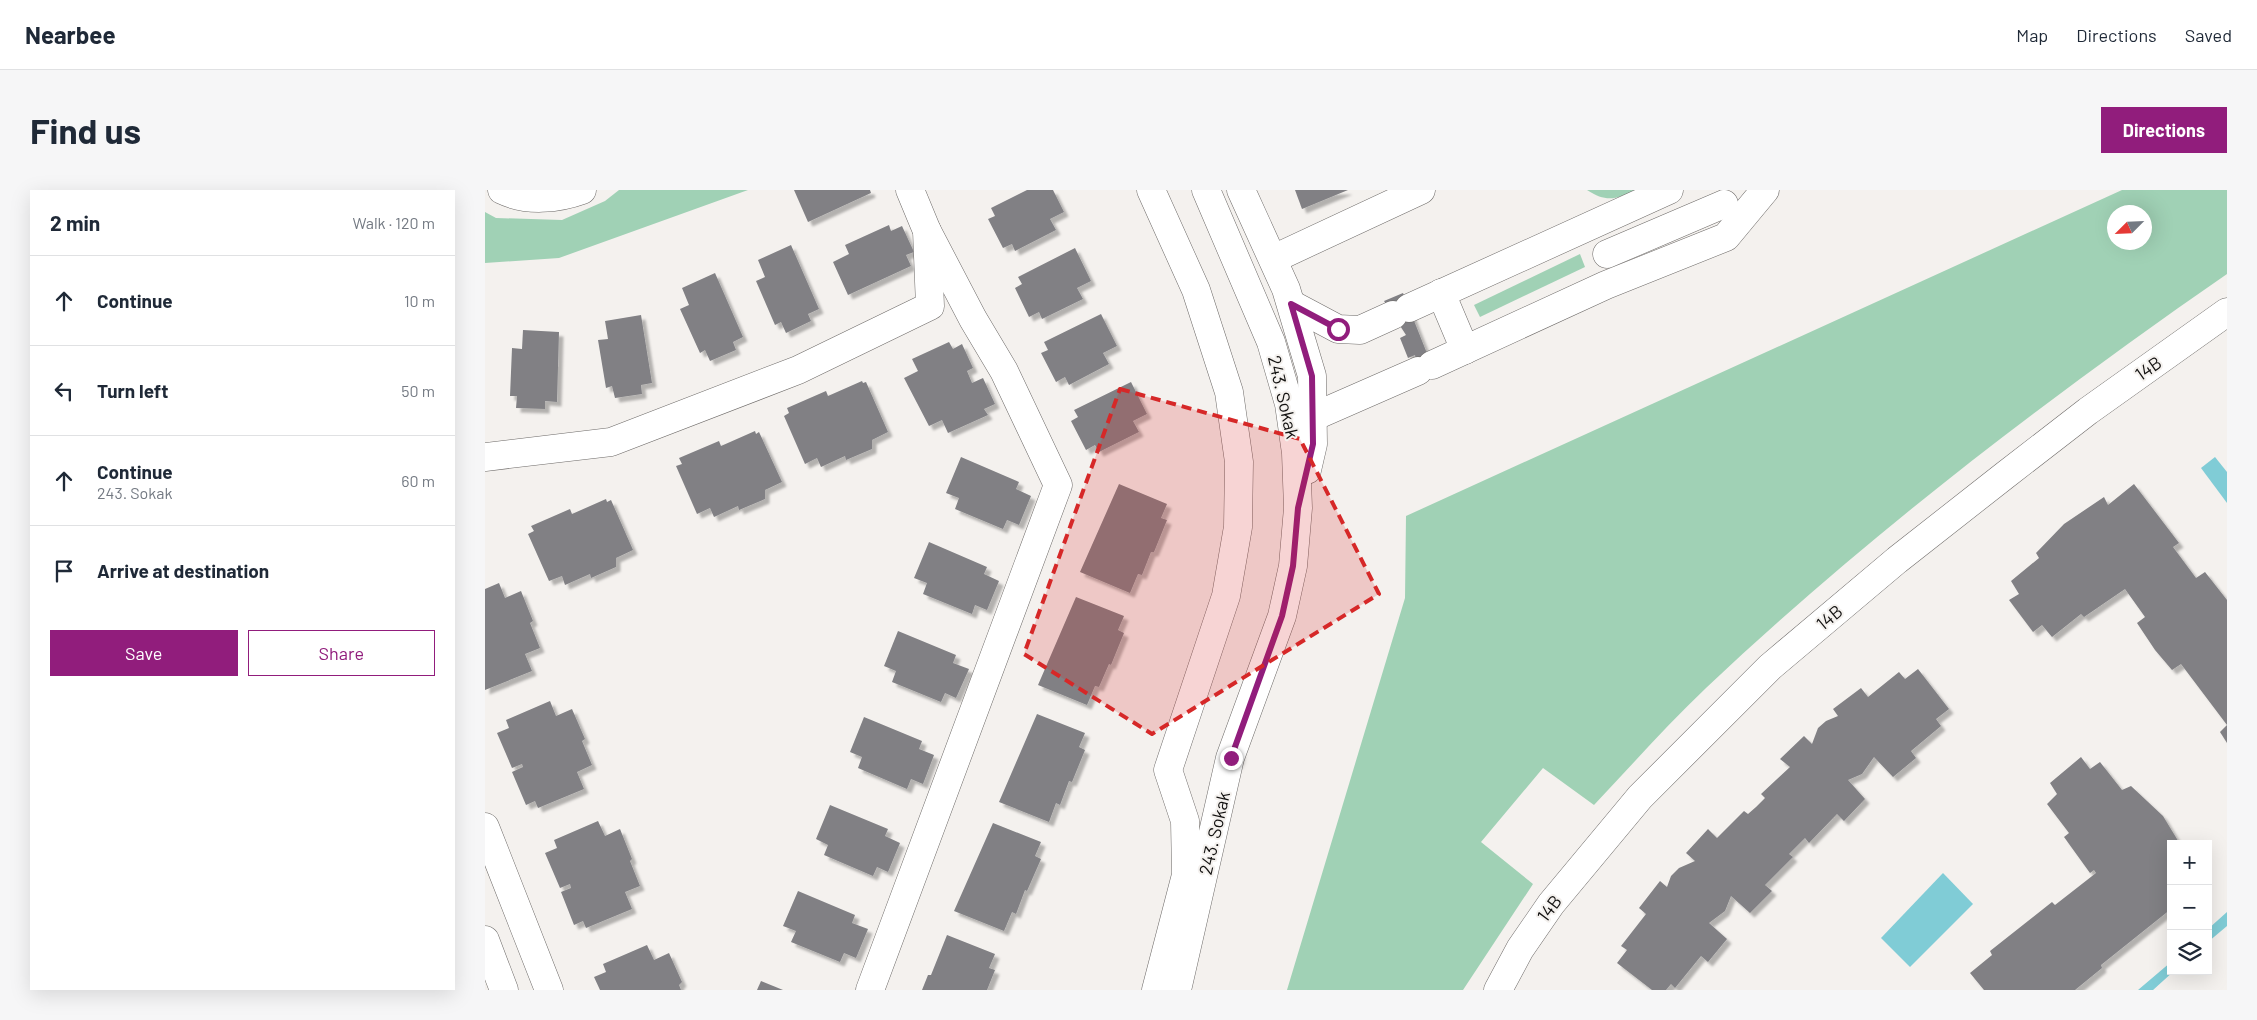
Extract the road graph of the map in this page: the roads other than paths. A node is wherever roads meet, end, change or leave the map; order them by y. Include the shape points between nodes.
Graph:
1 (502, 190) edge
2 (583, 190) edge
3 (911, 190) edge
4 (1151, 190) edge
5 (1206, 190) edge
6 (1241, 190) edge
7 (1421, 190) edge
8 (1669, 190) edge
9 (1765, 190) edge
10 (1725, 204) dead end
11 (927, 231) junction
12 (1570, 233) junction
13 (1607, 254) junction
14 (1273, 259) junction
15 (1594, 290) junction
16 (1441, 294) junction
17 (1291, 304) junction
18 (930, 306) junction
19 (2227, 312) edge
20 (973, 319) junction
21 (1465, 350) junction
22 (1313, 417) junction
23 (485, 458) edge
24 (1298, 508) junction
25 (485, 827) edge
26 (485, 940) edge
27 (504, 990) edge
28 (549, 990) edge
29 (870, 990) edge
30 (1156, 990) edge
31 (1177, 990) edge
32 (1498, 990) edge

1 - 2 street via 515,196 537,199
3 - 11 street
4 - 30 street, 243. Sokak via 1202,308 1229,392 1239,462 1238,527 1226,596 1168,770 1185,821 1185,875
5 - 24 street, 243. Sokak via 1271,342 1289,404 1296,453
6 - 14 street
7 - 14 street
8 - 12 street
9 - 15 street via 1726,237
10 - 13 street
11 - 18 street
11 - 20 street
12 - 13 street via 1587,238
12 - 16 street
13 - 15 street via 1601,278
14 - 17 street
15 - 21 street
16 - 17 street via 1360,330 1338,329
16 - 21 street
17 - 22 street via 1312,376
18 - 20 street
18 - 23 street via 798,370 611,442
19 - 32 street, 14B via 2088,411 1897,560 1770,667 1640,796 1551,904 1520,949
20 - 29 street via 1004,371 1058,486
21 - 22 street
22 - 24 street via 1313,444
24 - 31 street, 243. Sokak via 1293,566 1282,616 1231,758
25 - 28 street
26 - 27 street

